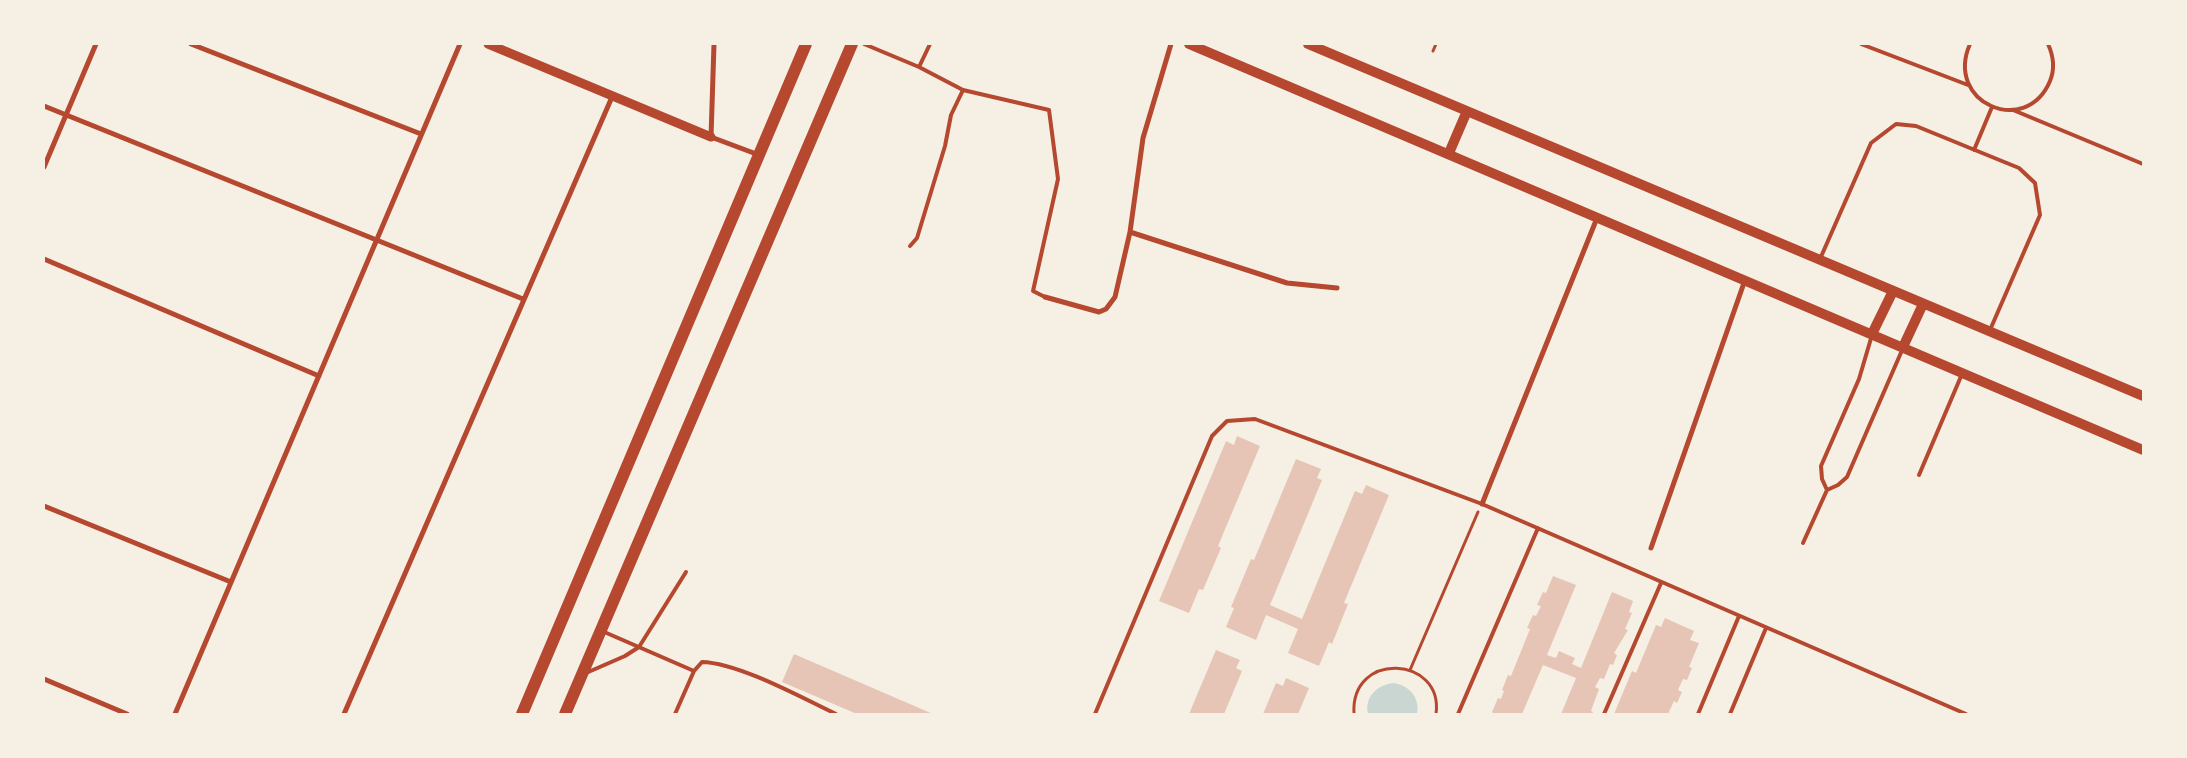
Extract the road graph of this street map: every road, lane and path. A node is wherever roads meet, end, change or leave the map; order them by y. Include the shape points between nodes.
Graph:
1 (96, 44) edge
2 (191, 44) edge
3 (460, 44) edge
4 (488, 44) edge
5 (714, 44) edge
6 (806, 44) edge
7 (852, 44) edge
8 (864, 44) edge
9 (930, 44) edge
10 (1171, 44) edge
11 (1189, 44) edge
12 (1308, 44) edge
13 (1436, 44) edge
14 (1861, 44) edge
15 (1970, 44) edge
16 (2048, 44) edge
17 (1433, 51) dead end
18 (919, 67) junction
19 (1968, 85) junction
20 (963, 90) junction
21 (612, 97) junction
22 (44, 106) edge
23 (1992, 107) junction
24 (2013, 110) junction
25 (1467, 111) junction
26 (66, 116) junction
27 (421, 134) junction
28 (711, 137) junction
29 (1974, 150) junction
30 (1449, 153) junction
31 (759, 155) junction
32 (2143, 164) edge
33 (44, 167) edge
34 (1597, 218) junction
35 (1130, 232) junction
36 (376, 240) junction
37 (910, 246) dead end
38 (44, 259) edge
39 (1820, 259) junction
40 (1746, 280) junction
41 (1337, 288) dead end
42 (1893, 291) junction
43 (1045, 297) joint
44 (522, 299) junction
45 (1924, 304) junction
46 (1990, 331) junction
47 (1872, 334) junction
48 (1903, 347) junction
49 (1963, 372) junction
50 (319, 376) junction
51 (2143, 396) edge
52 (2143, 450) edge
53 (1919, 475) dead end
54 (1827, 490) junction
55 (1482, 504) junction
56 (44, 506) edge
57 (1538, 528) junction
58 (1803, 543) dead end
59 (1651, 548) dead end
60 (686, 572) dead end
61 (232, 582) junction
62 (1661, 583) junction
63 (1739, 616) junction
64 (1766, 628) junction
65 (601, 630) junction
66 (639, 647) junction
67 (694, 670) junction
68 (1410, 670) junction
69 (581, 675) junction
70 (44, 679) edge
71 (127, 714) edge
72 (175, 714) edge
73 (344, 714) edge
74 (522, 714) edge
75 (564, 714) edge
76 (676, 714) edge
77 (836, 714) edge
78 (1096, 714) edge
79 (1354, 714) edge
80 (1436, 714) edge
81 (1458, 714) edge
82 (1604, 714) edge
83 (1698, 714) edge
84 (1730, 714) edge
85 (1966, 714) edge

1 - 26 street
2 - 27 street
3 - 27 street
4 - 21 street
5 - 28 street
6 - 31 main road
7 - 65 main road
8 - 18 lane
9 - 18 lane
10 - 35 street via 1143,138
11 - 30 main road
12 - 25 main road
13 - 17 path
14 - 19 lane
15 - 19 lane via 1964,64
16 - 24 lane via 2053,66 2048,87 2033,103
18 - 20 lane
19 - 23 lane via 1982,102
20 - 37 lane via 951,115 917,238
20 - 43 lane via 1049,110 1058,179 1033,291
21 - 28 street
21 - 44 street
22 - 26 street
23 - 24 lane
23 - 29 lane
24 - 32 lane
25 - 30 main road
25 - 39 main road
26 - 33 street
26 - 36 street
27 - 36 street
28 - 31 street
29 - 39 lane via 1916,126 1896,124 1871,143
29 - 46 lane via 2018,168 2035,183 2040,215
30 - 34 main road
31 - 74 main road
34 - 40 main road
34 - 55 street
35 - 41 street via 1288,283
35 - 43 street via 1115,297 1106,309 1090,311
36 - 44 street
36 - 50 street
38 - 50 street
39 - 42 main road
40 - 47 main road
40 - 59 street
42 - 45 main road
42 - 47 main road
44 - 73 street
45 - 46 main road
45 - 48 main road
46 - 51 main road
47 - 48 main road
47 - 54 lane via 1859,379 1821,466
48 - 49 main road
48 - 54 lane via 1847,477
49 - 52 main road
49 - 53 lane
50 - 61 street
54 - 58 lane
55 - 57 lane
55 - 68 path
55 - 78 lane via 1255,419 1227,421 1212,436
56 - 61 street
57 - 62 lane
57 - 81 lane
60 - 66 lane
61 - 72 street
62 - 63 lane
62 - 82 lane
63 - 64 lane
63 - 83 lane
64 - 84 lane
64 - 85 lane
65 - 66 lane
65 - 69 main road
66 - 67 lane
66 - 69 lane
67 - 76 lane
67 - 77 lane via 702,662 716,663
68 - 79 path via 1385,668 1373,673 1357,693
68 - 80 path via 1422,676 1430,686
69 - 75 main road
70 - 71 street

